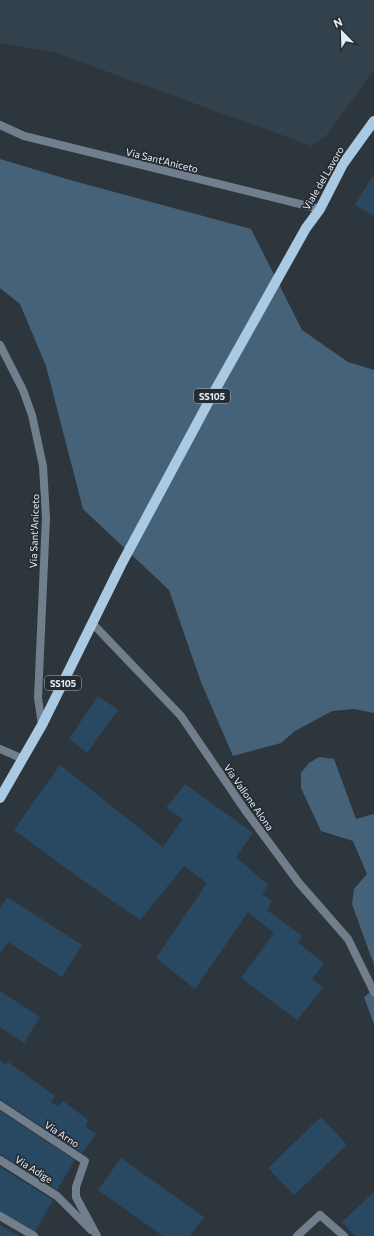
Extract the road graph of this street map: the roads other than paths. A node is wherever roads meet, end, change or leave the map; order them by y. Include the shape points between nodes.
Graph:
1 (374, 121) edge
2 (0, 125) edge
3 (320, 209) junction
4 (306, 228) joint
5 (0, 345) edge
6 (93, 624) junction
7 (42, 725) junction
8 (0, 749) edge
9 (23, 759) junction
10 (0, 798) edge
11 (374, 992) edge
12 (0, 1105) edge
13 (0, 1160) edge
14 (0, 1216) edge
15 (34, 1236) edge
16 (97, 1236) edge
17 (297, 1236) edge
18 (344, 1236) edge

1 - 3 main road, Viale del Lavoro / SS105 via 343,164
2 - 3 street, Via Sant'Aniceto via 24,136
3 - 4 main road, Viale del Lavoro / SS105
4 - 6 main road, SS105 / SS105 via 209,401 121,565
5 - 7 street, Via Sant'Aniceto via 23,390 32,415 43,466 46,518 38,698
6 - 7 main road, SS105 / SS105
6 - 11 street, Via Vallone Alona via 181,716 299,883 348,939
7 - 9 main road, SS105 / SS105
8 - 9 street
9 - 10 main road, SS105 / SS105
12 - 16 street, Via Arno via 85,1161 76,1186 76,1197
13 - 16 street, Via Adige via 57,1196
14 - 15 street
17 - 18 street via 320,1215

